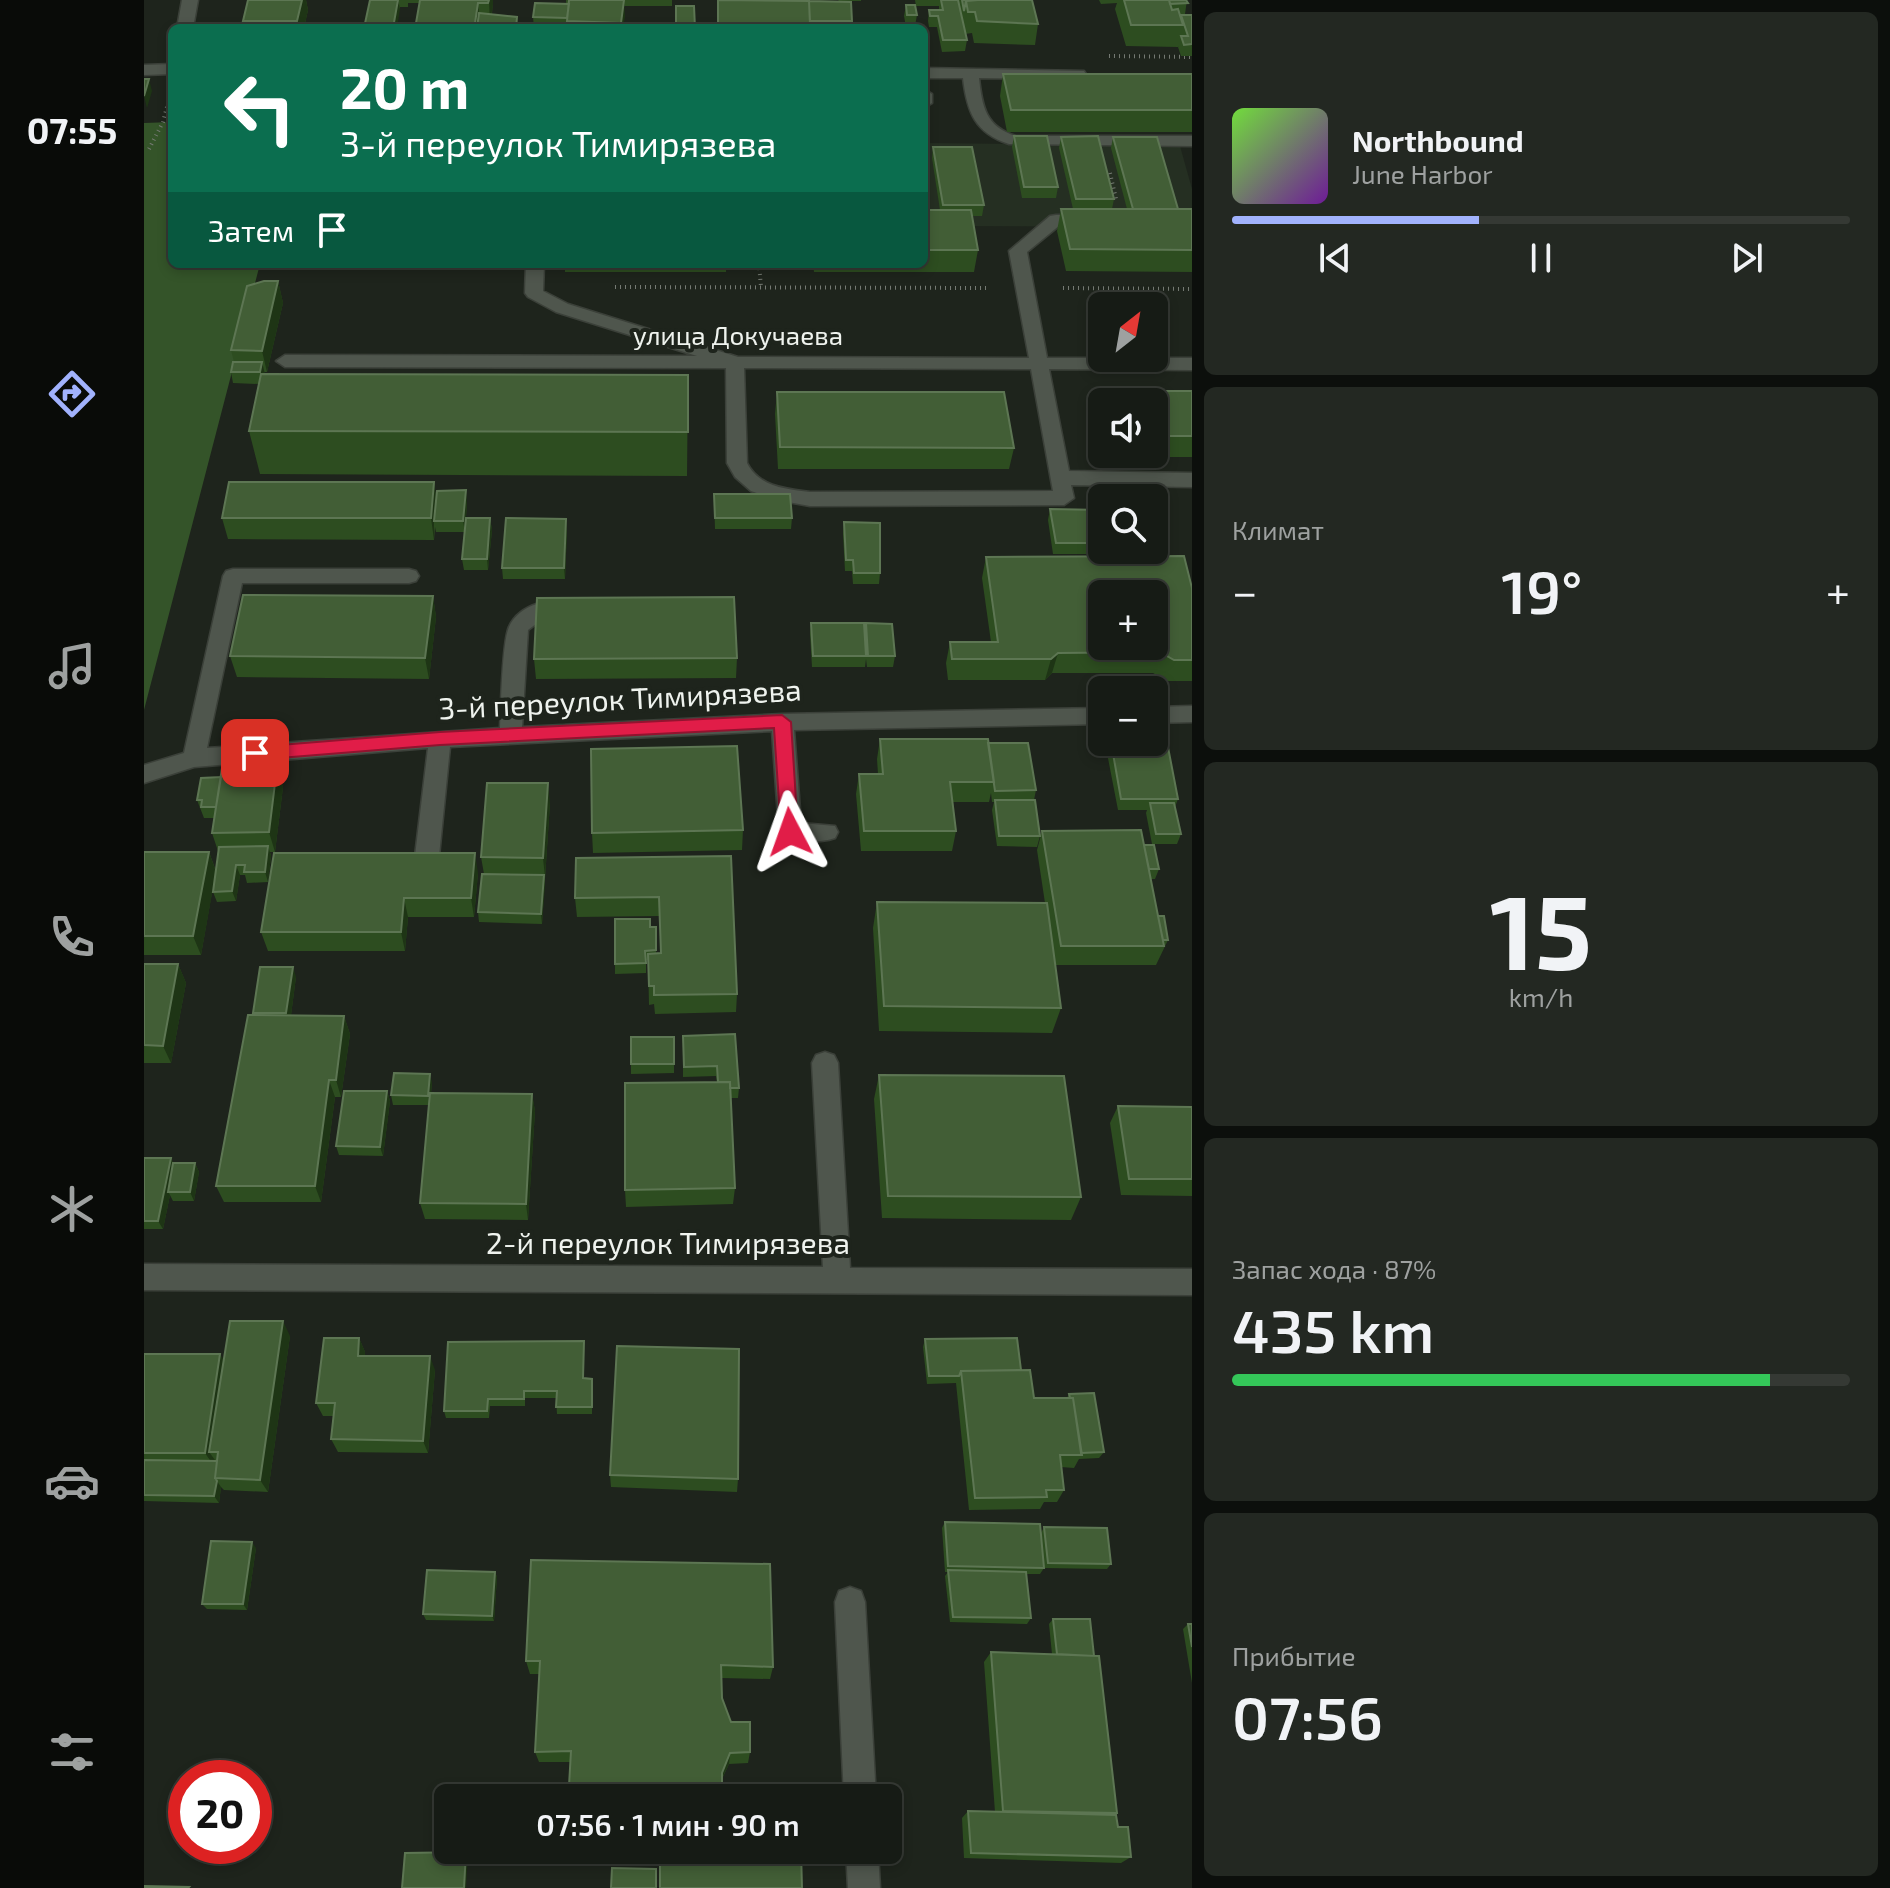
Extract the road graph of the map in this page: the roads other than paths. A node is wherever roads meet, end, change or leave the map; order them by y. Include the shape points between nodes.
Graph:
1 (190, 0) edge
2 (186, 24) edge
3 (168, 69) edge
4 (144, 70) edge
5 (928, 73) edge
6 (970, 73) junction
7 (1097, 74) edge
8 (1192, 141) edge
9 (1121, 220) edge
10 (535, 268) edge
11 (285, 361) dead end
12 (735, 362) junction
13 (1040, 364) junction
14 (1192, 364) edge
15 (1061, 478) junction
16 (1192, 480) edge
17 (409, 576) dead end
18 (593, 607) edge
19 (1192, 714) edge
20 (1168, 715) edge
21 (1088, 716) edge
22 (782, 722) junction
23 (510, 736) junction
24 (440, 739) junction
25 (194, 758) junction
26 (144, 774) edge
27 (827, 832) dead end
28 (427, 856) edge
29 (825, 1063) dead end
30 (144, 1277) edge
31 (837, 1278) junction
32 (1192, 1282) edge
33 (850, 1602) dead end
34 (859, 1784) edge
35 (863, 1864) edge
36 (864, 1888) edge

1 - 2 street
3 - 4 street
5 - 6 street
6 - 7 street
6 - 8 street via 975,111 990,132 1015,141
9 - 13 street via 1056,220 1018,251
10 - 12 street via 534,293 562,308
11 - 12 street, улица Докучаева
12 - 13 street, улица Докучаева
12 - 15 street via 737,463 743,477 760,488 810,499 1064,498
13 - 14 street, улица Докучаева
13 - 15 street
15 - 16 street
17 - 25 street via 233,576
18 - 23 street via 541,609 518,629
19 - 20 street
21 - 22 street, 3-й переулок Тимирязева
22 - 23 street, 3-й переулок Тимирязева
22 - 27 street via 790,832
23 - 24 street, 3-й переулок Тимирязева
24 - 25 street, 3-й переулок Тимирязева
24 - 28 street
25 - 26 street, 3-й переулок Тимирязева
29 - 31 street
30 - 31 street, 2-й переулок Тимирязева
31 - 32 street, 2-й переулок Тимирязева
33 - 34 street
35 - 36 street

